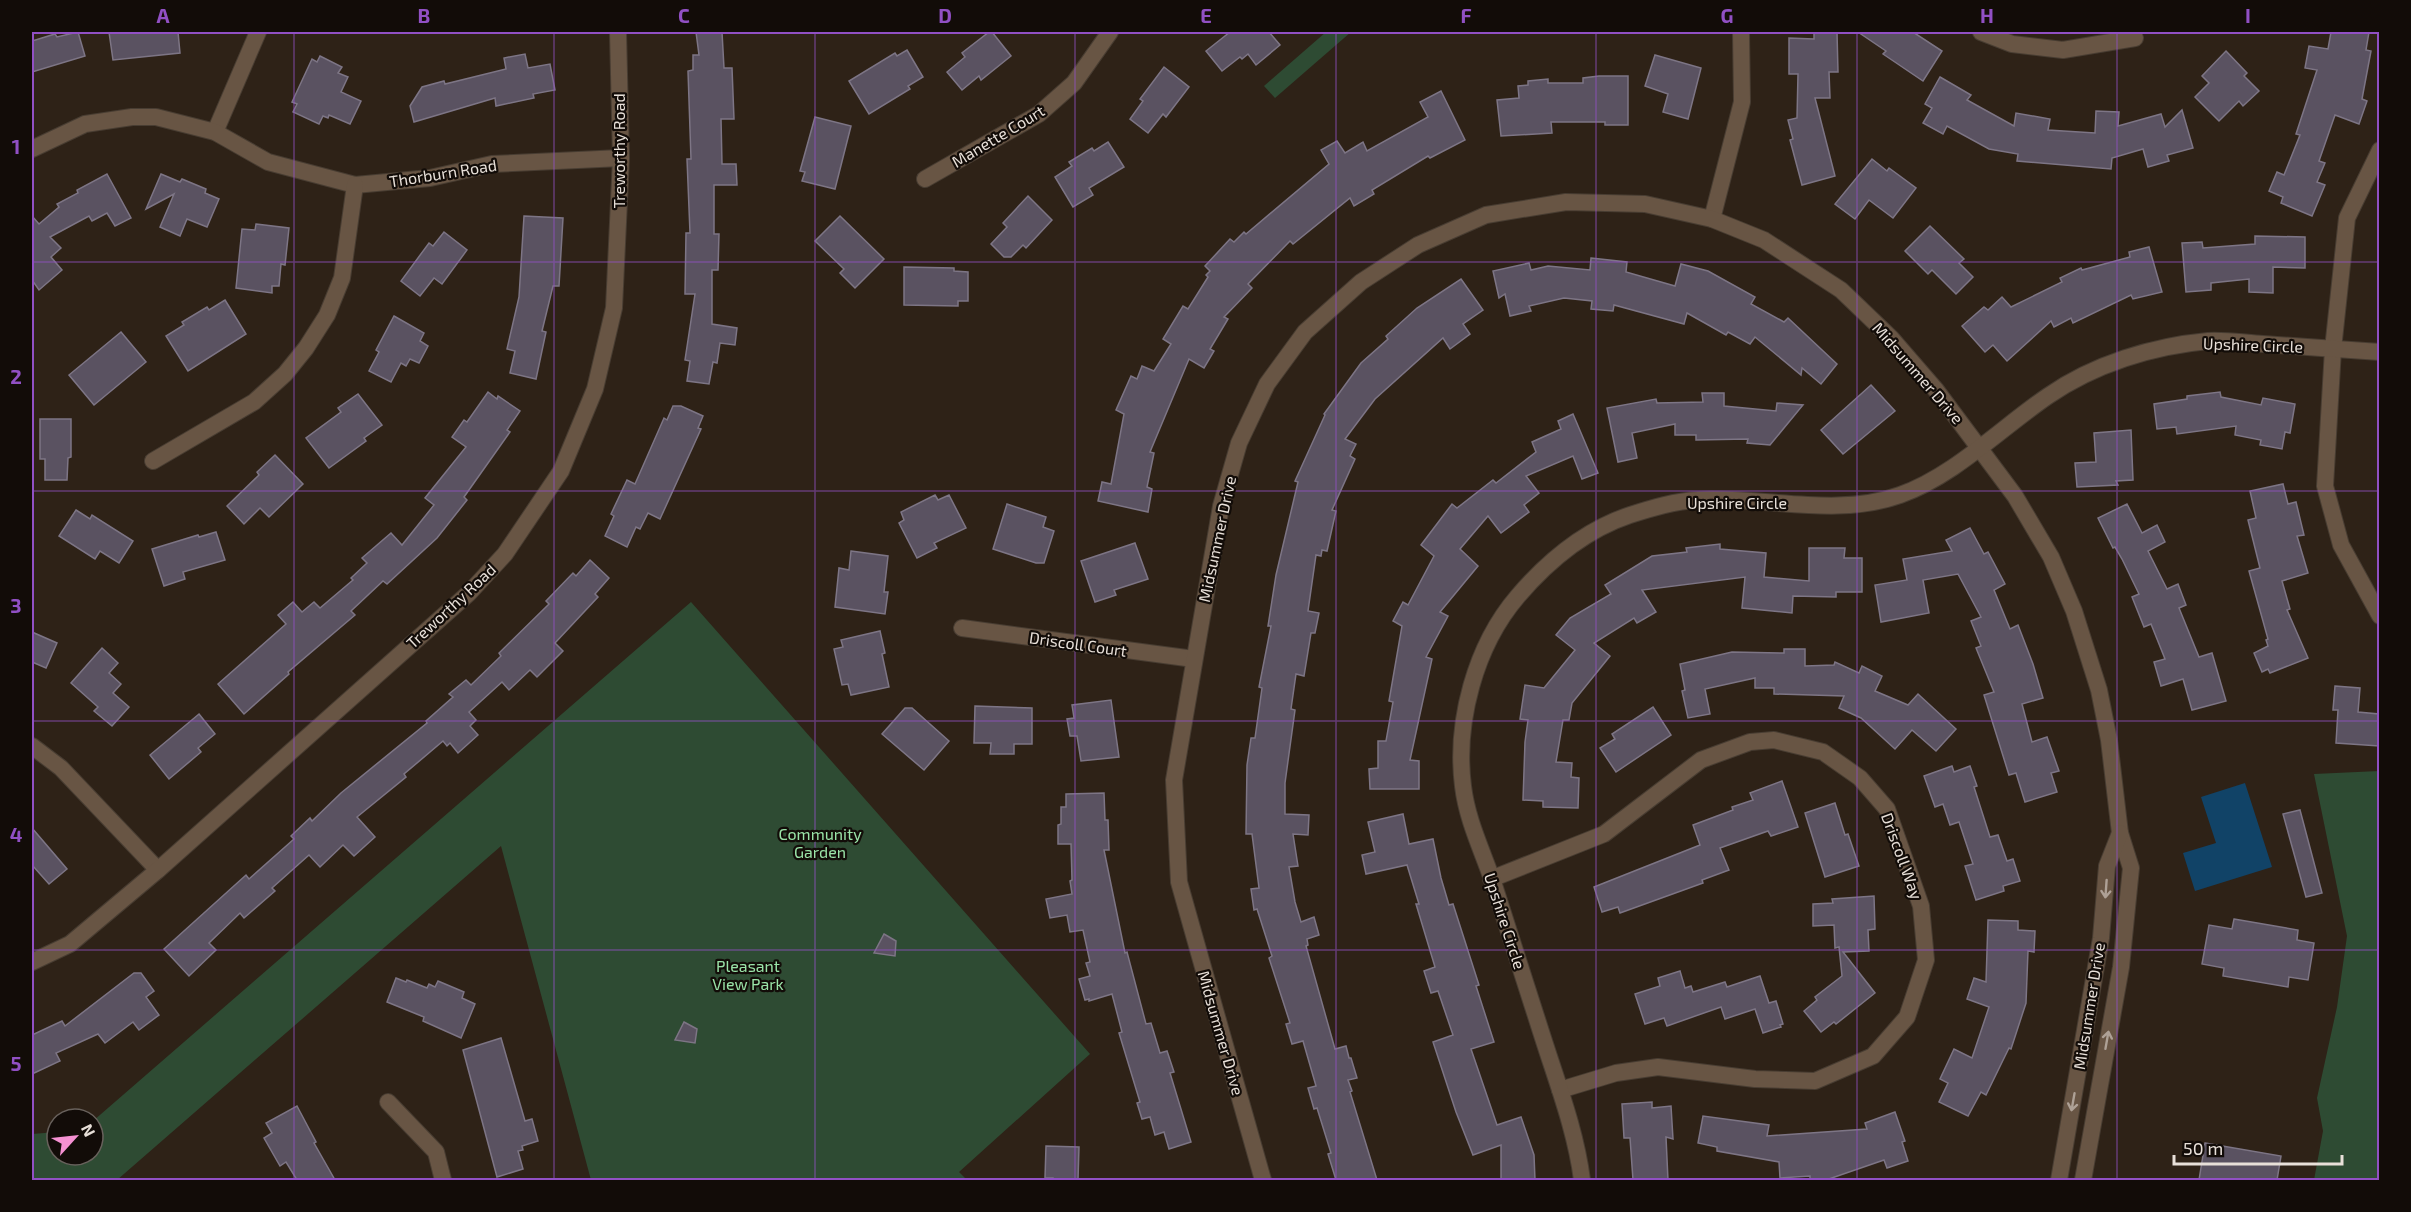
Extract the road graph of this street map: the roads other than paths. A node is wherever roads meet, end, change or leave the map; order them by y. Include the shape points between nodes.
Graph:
1 (258, 32) edge
2 (618, 32) edge
3 (1110, 32) edge
4 (1741, 32) edge
5 (1981, 32) edge
6 (2135, 38) dead end
7 (215, 132) junction
8 (32, 149) edge
9 (2379, 150) edge
10 (621, 158) junction
11 (926, 179) dead end
12 (355, 185) junction
13 (1712, 219) junction
14 (2333, 349) junction
15 (2379, 352) edge
16 (1979, 446) junction
17 (153, 461) dead end
18 (2379, 616) edge
19 (962, 628) dead end
20 (1194, 659) junction
21 (32, 746) edge
22 (2120, 833) junction
23 (158, 870) junction
24 (1491, 879) junction
25 (32, 962) edge
26 (1560, 1090) junction
27 (388, 1102) dead end
28 (443, 1180) edge
29 (1263, 1180) edge
30 (1582, 1180) edge
31 (2059, 1180) edge
32 (2083, 1180) edge

1 - 7 street
2 - 10 street, Treworthy Road
3 - 11 street, Manette Court via 1074,83 1039,114
4 - 13 street via 1742,102
5 - 6 street via 2012,44 2063,50
7 - 8 street, Thorburn Road via 156,117 132,117 85,124
7 - 12 street, Thorburn Road via 268,162
9 - 14 street via 2347,218
10 - 12 street, Thorburn Road via 492,164 430,178
10 - 23 street, Treworthy Road via 614,308 595,389 561,471 504,554 468,592
12 - 17 street via 342,278 327,315 306,348 254,402
13 - 16 street, Midsummer Drive via 1764,240 1841,290 1891,338
13 - 20 street, Midsummer Drive via 1645,204 1566,202 1486,215 1418,245 1361,282 1305,332 1267,384 1239,443 1221,507
14 - 15 street, Upshire Circle
14 - 16 street, Upshire Circle via 2211,341 2146,351 2097,369 2052,393
14 - 18 street via 2325,486 2341,545
16 - 22 street, Midsummer Drive via 2032,524 2074,611 2099,690
16 - 24 street, Upshire Circle via 1933,481 1896,496 1860,503 1695,500 1657,507 1594,532 1540,571 1508,607 1486,646 1468,698 1460,745 1463,787 1472,826
19 - 20 street, Driscoll Court
20 - 29 street, Midsummer Drive via 1174,780 1179,882
21 - 23 street via 62,768
22 -> 31 street, Midsummer Drive via 2107,866 2099,948
32 -> 22 street, Midsummer Drive via 2127,915 2131,868
23 - 25 street, Treworthy Road via 70,944
24 - 26 street, Upshire Circle
24 - 26 street, Driscoll Way via 1604,834 1701,760 1750,742 1774,740 1823,752 1860,778 1887,809 1921,906 1926,960 1907,1017 1873,1056 1815,1081 1755,1079 1658,1067 1616,1073
26 - 30 street, Upshire Circle via 1579,1154
27 - 28 street via 436,1152

